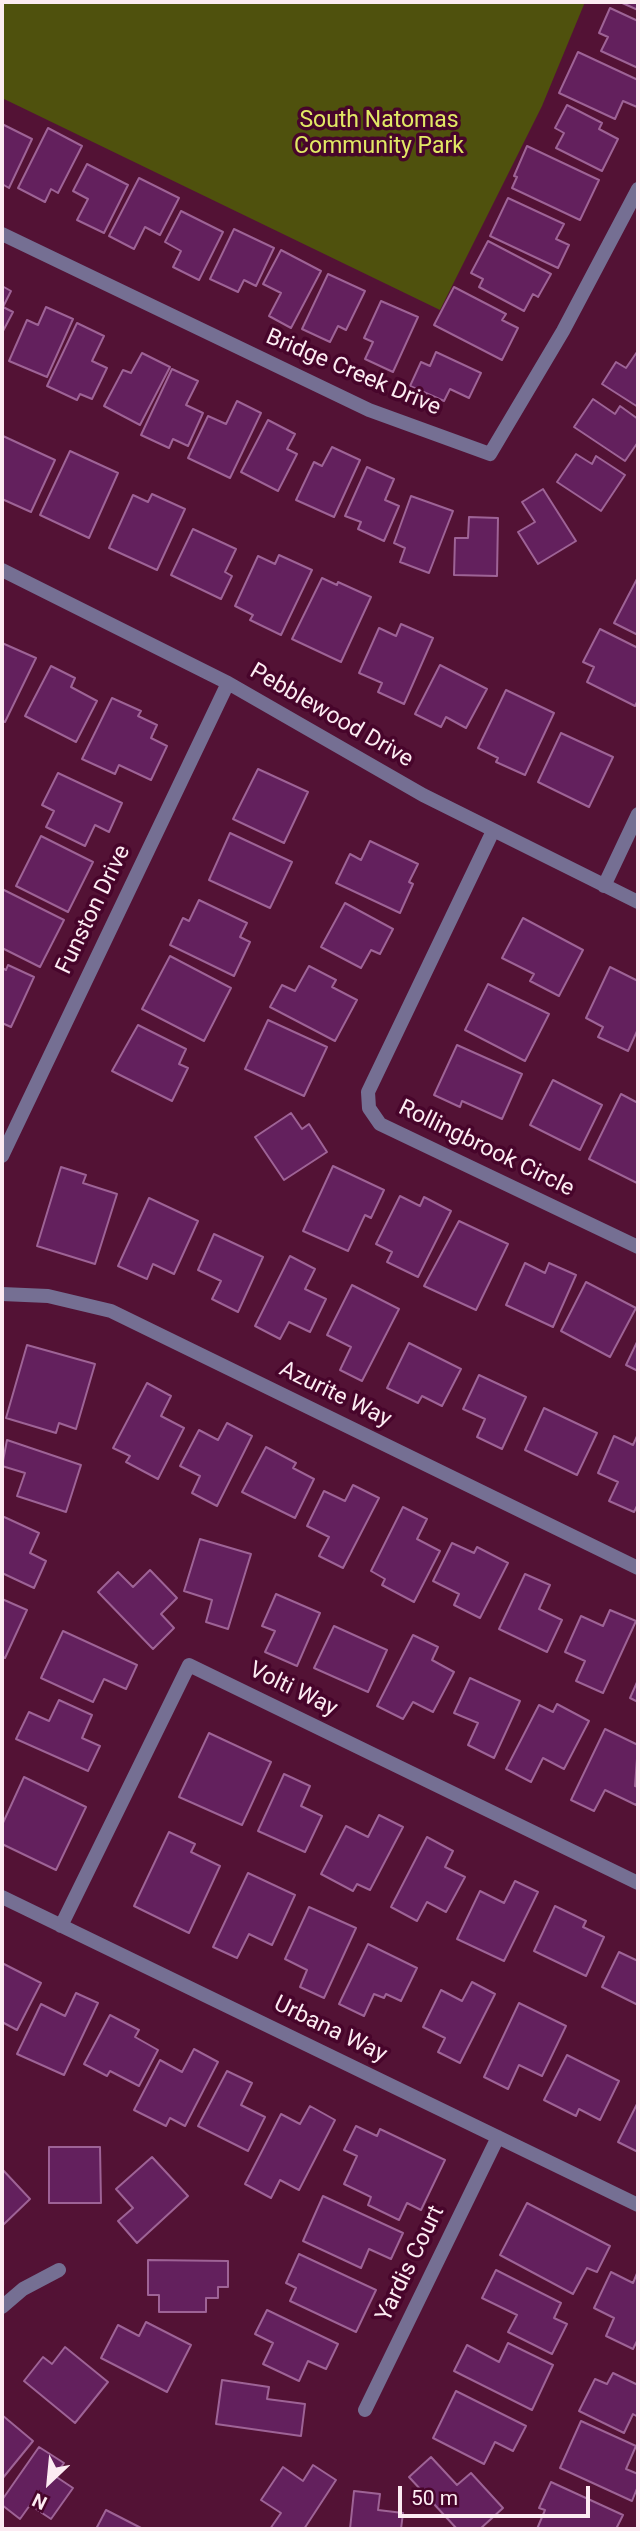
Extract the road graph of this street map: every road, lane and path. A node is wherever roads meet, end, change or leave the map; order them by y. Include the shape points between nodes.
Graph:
1 (638, 189) edge
2 (2, 234) edge
3 (2, 570) edge
4 (228, 683) junction
5 (638, 814) edge
6 (493, 831) junction
7 (604, 886) junction
8 (638, 902) edge
9 (2, 1156) edge
10 (638, 1247) edge
11 (2, 1294) edge
12 (638, 1568) edge
13 (638, 1883) edge
14 (2, 1897) edge
15 (61, 1926) junction
16 (498, 2137) junction
17 (638, 2205) edge
18 (59, 2270) dead end
19 (2, 2307) edge
20 (365, 2410) dead end

1 - 2 street, Bridge Creek Drive via 564,331 490,454 369,410
3 - 4 street, Pebblewood Drive
4 - 6 street, Pebblewood Drive
4 - 9 street, Funston Drive
5 - 7 street
6 - 7 street, Pebblewood Drive
6 - 10 street, Rollingbrook Circle via 368,1092 369,1108 380,1124
7 - 8 street, Pebblewood Drive
11 - 12 street, Azurite Way via 48,1296 111,1311
13 - 15 street, Volti Way via 189,1665
14 - 15 street, Urbana Way
15 - 16 street, Urbana Way
16 - 17 street, Urbana Way
16 - 20 street, Yardis Court
18 - 19 street via 23,2289

